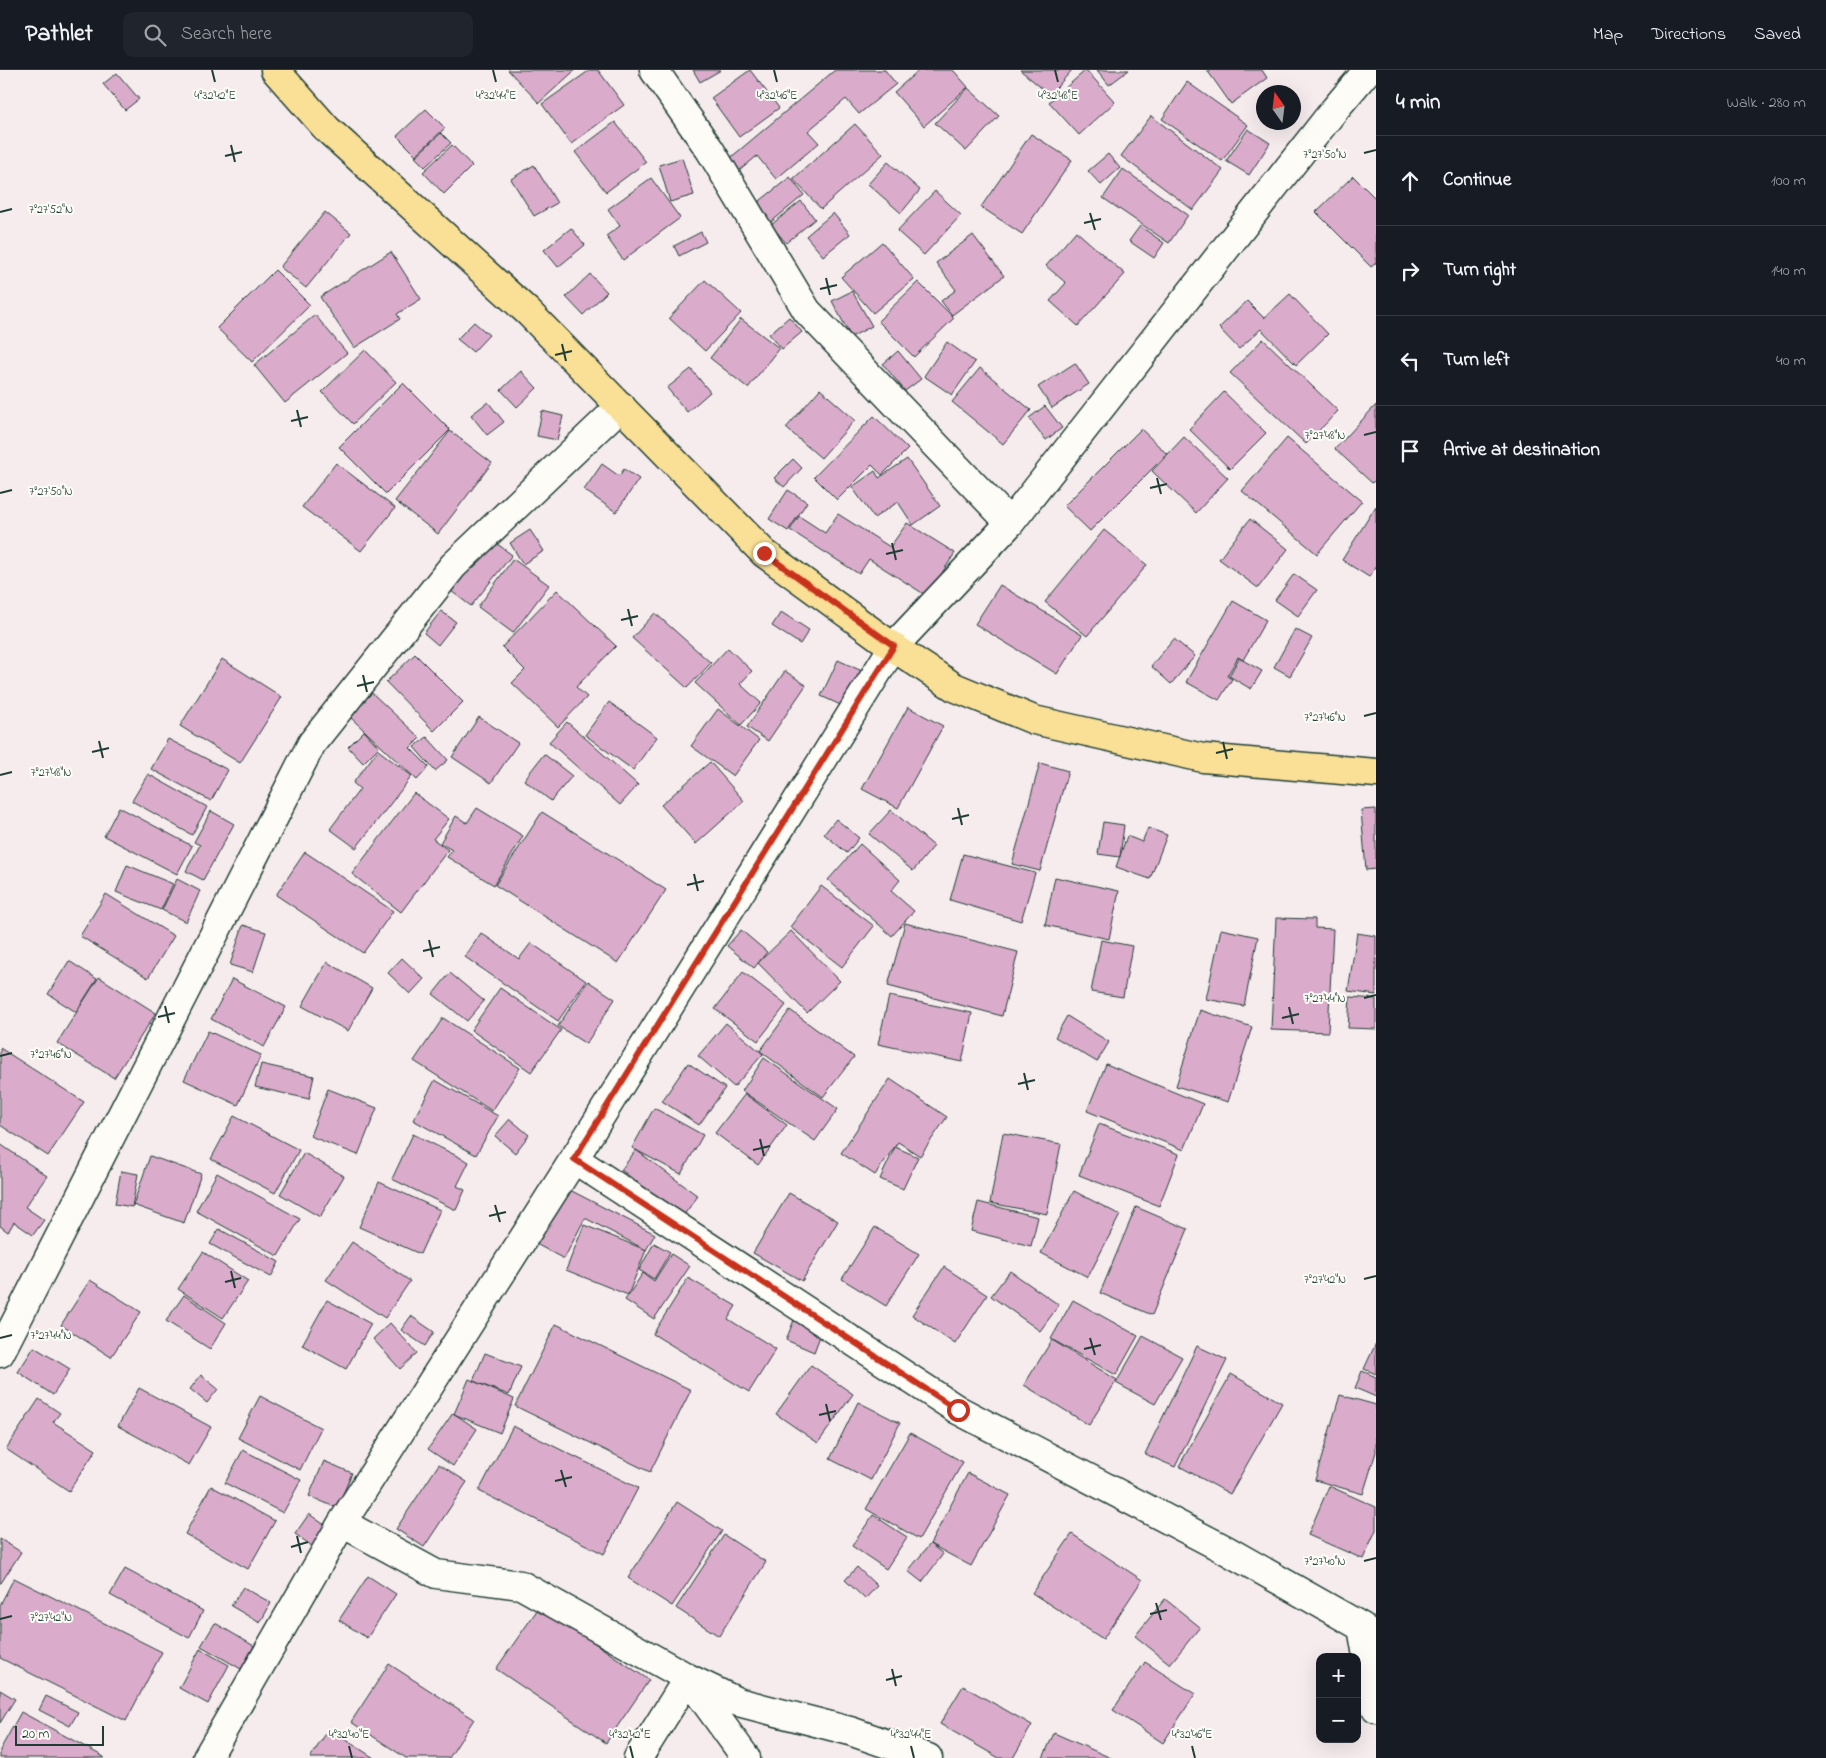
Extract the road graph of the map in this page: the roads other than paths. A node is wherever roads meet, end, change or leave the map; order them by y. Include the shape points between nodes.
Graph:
1 (275, 70) edge
2 (654, 70) edge
3 (1368, 70) edge
4 (621, 406) junction
5 (1010, 523) junction
6 (894, 646) junction
7 (1376, 773) edge
8 (574, 1159) junction
9 (0, 1353) edge
10 (342, 1523) junction
11 (688, 1678) junction
12 (1376, 1708) edge
13 (207, 1758) edge
14 (638, 1758) edge
15 (746, 1758) edge
16 (928, 1758) edge

1 - 4 main road via 327,129 528,312
2 - 5 street via 710,150 807,311
3 - 5 street
4 - 6 main road via 764,553
4 - 9 street via 453,566 312,743
5 - 6 street
6 - 7 main road via 954,687 1034,720 1203,758
6 - 8 street
8 - 10 street
8 - 12 street via 958,1410 1226,1550 1362,1627
10 - 11 street via 436,1574 521,1585
10 - 13 street
11 - 14 street
11 - 15 street
11 - 16 street via 738,1702 850,1731

